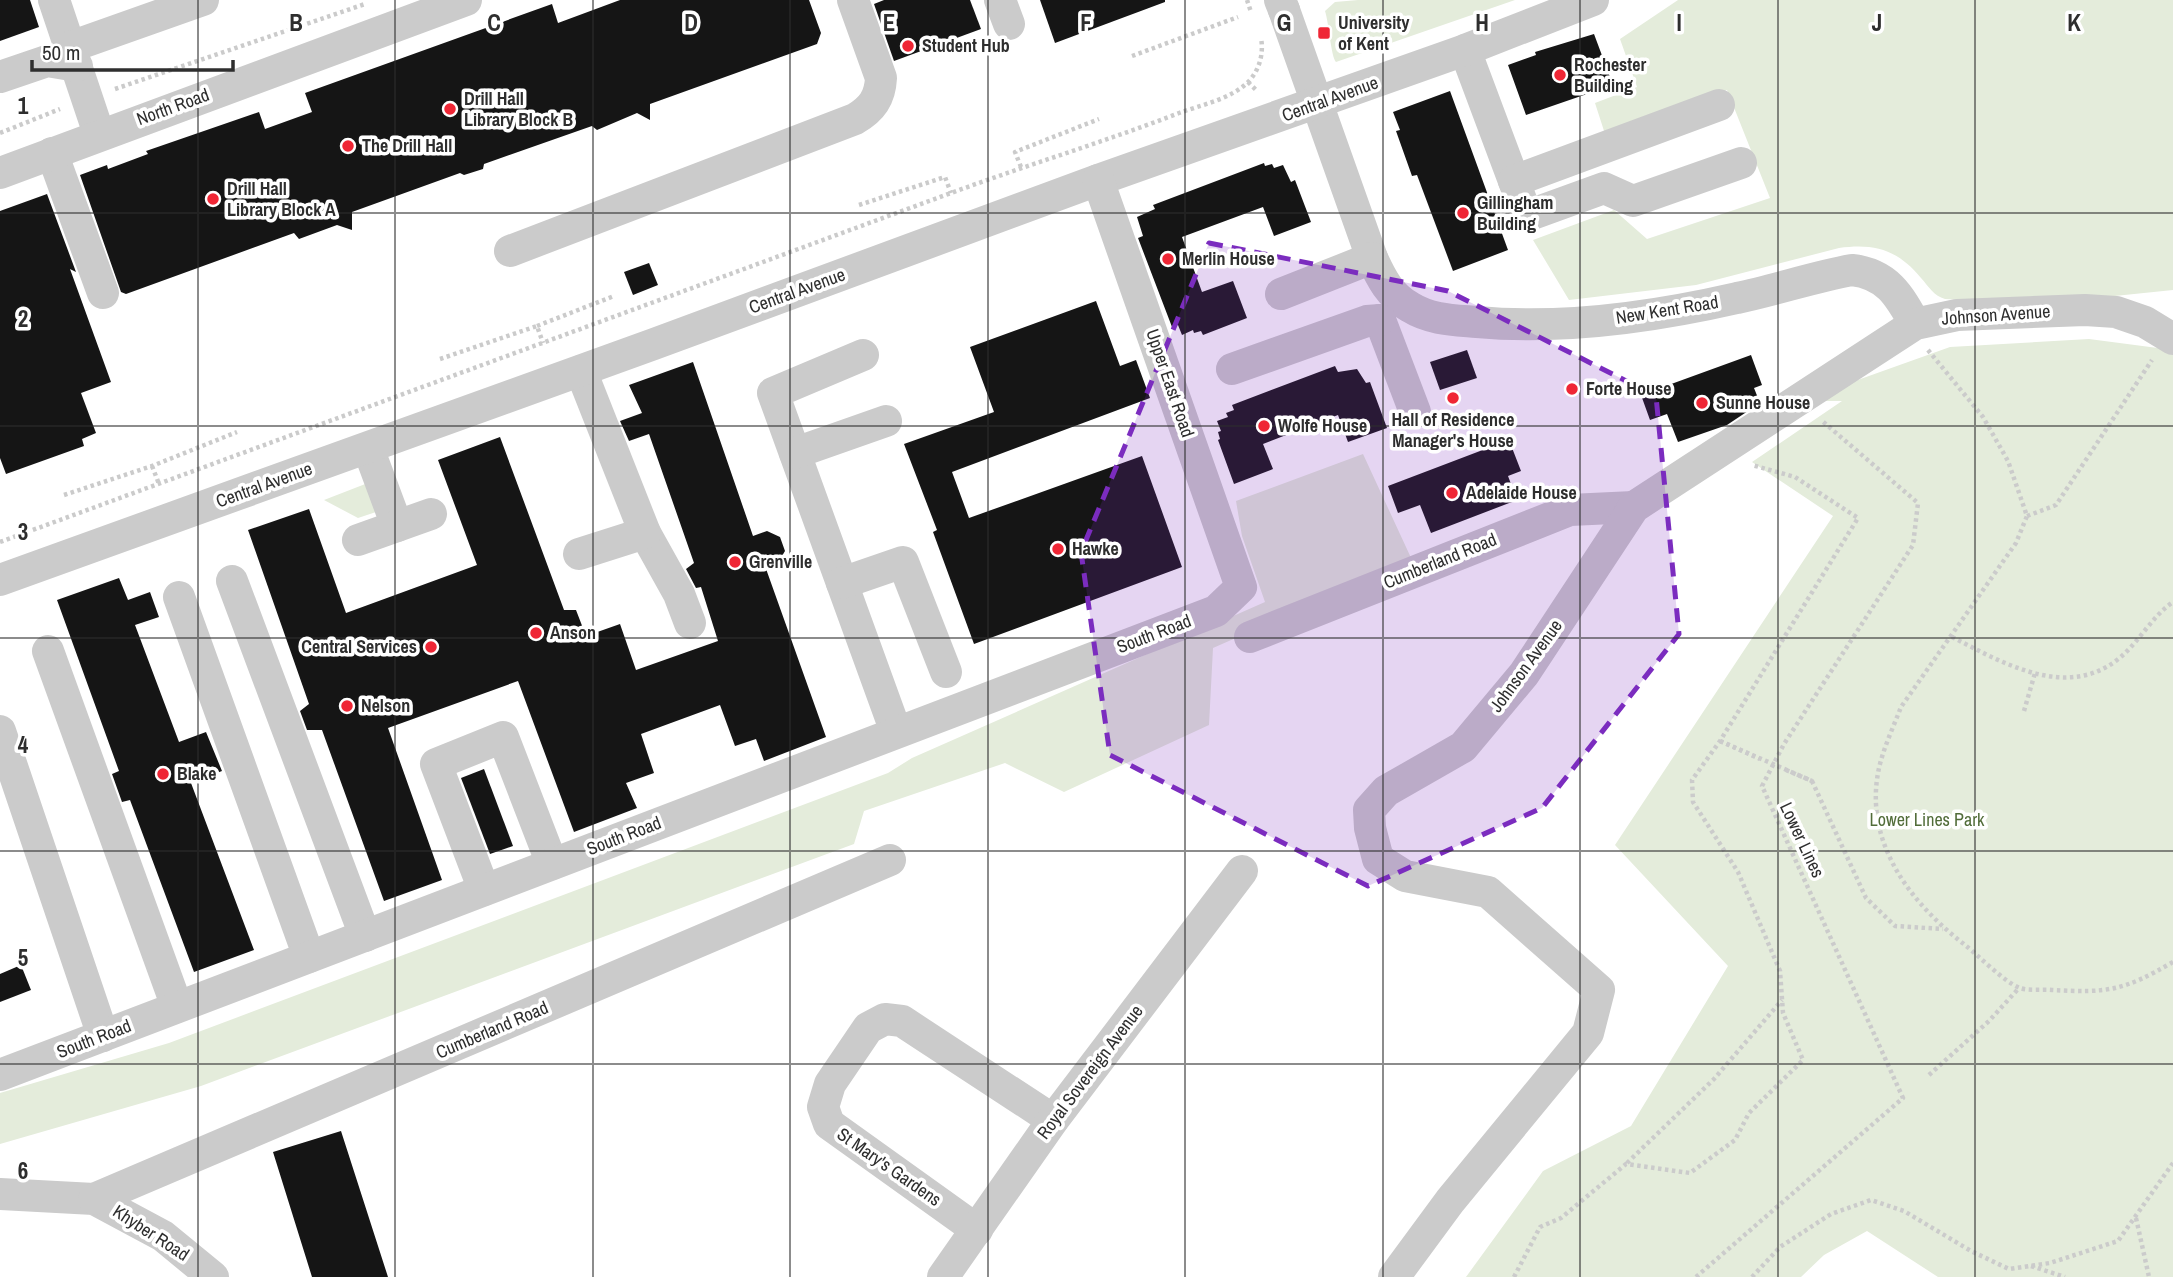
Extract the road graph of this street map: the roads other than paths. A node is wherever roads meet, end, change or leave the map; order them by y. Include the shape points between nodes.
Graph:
1 (54, 0) edge
2 (203, 0) edge
3 (466, 0) edge
4 (853, 0) edge
5 (1593, 0) edge
6 (1282, 5) edge
7 (412, 9) edge
8 (1465, 50) junction
9 (74, 56) junction
10 (0, 78) edge
11 (1317, 104) junction
12 (1719, 105) dead end
13 (99, 134) junction
14 (52, 153) junction
15 (1741, 163) dead end
16 (0, 173) edge
17 (1098, 180) junction
18 (1514, 181) junction
19 (510, 251) dead end
20 (1372, 258) junction
21 (103, 293) dead end
22 (1281, 294) dead end
23 (1388, 309) junction
24 (1915, 324) junction
25 (2164, 347) edge
26 (863, 355) dead end
27 (1232, 369) dead end
28 (581, 371) junction
29 (1415, 412) dead end
30 (886, 421) dead end
31 (368, 448) junction
32 (794, 453) junction
33 (1634, 508) junction
34 (431, 514) dead end
35 (397, 526) junction
36 (645, 533) junction
37 (358, 540) dead end
38 (579, 554) dead end
39 (0, 580) edge
40 (232, 581) dead end
41 (842, 583) junction
42 (1241, 587) joint
43 (179, 597) dead end
44 (690, 624) dead end
45 (1250, 637) dead end
46 (48, 651) dead end
47 (946, 672) dead end
48 (0, 731) edge
49 (896, 732) junction
50 (890, 860) dead end
51 (552, 864) junction
52 (1242, 871) dead end
53 (484, 890) junction
54 (365, 936) junction
55 (309, 957) junction
56 (177, 1007) junction
57 (103, 1036) junction
58 (0, 1075) edge
59 (1054, 1120) junction
60 (0, 1194) edge
61 (94, 1199) junction
62 (977, 1230) junction
63 (213, 1277) edge
64 (943, 1277) edge
65 (1394, 1277) edge

1 - 9 street
2 - 9 street
3 - 7 street, North Road
4 - 19 street via 881,78 880,92 870,110
5 - 8 street, Central Avenue
6 - 11 street, New Kent Road
7 - 13 street, North Road
8 - 11 street, Central Avenue
8 - 18 street
9 - 10 street
9 - 13 street
11 - 17 street, Central Avenue
11 - 20 street, New Kent Road
12 - 18 street
13 - 14 street, North Road
14 - 16 street, North Road
14 - 21 street
15 - 18 street via 1633,201 1604,188 1527,216
17 - 28 street, Central Avenue
17 - 42 street, Upper East Road
20 - 22 street
20 - 23 street, New Kent Road via 1383,281
23 - 24 street, New Kent Road via 1490,323 1596,320 1672,312 1852,270 1887,281
23 - 27 street via 1367,321
23 - 29 street, New Kent Road
24 - 25 street, Johnson Avenue via 1957,315 2116,312 2144,322
24 - 33 street, Johnson Avenue
26 - 32 street via 773,393
28 - 31 street, Central Avenue
28 - 36 street
30 - 32 street
31 - 35 street
31 - 39 street, Central Avenue
32 - 41 street
33 - 45 street, Cumberland Road via 1570,510
33 - 65 street, Johnson Avenue via 1524,674 1463,747 1386,791 1369,810 1378,859 1405,876 1488,892 1599,990 1588,1033
34 - 35 street
35 - 37 street
36 - 38 street
36 - 44 street
40 - 54 street
41 - 47 street via 903,562
41 - 49 street
42 - 49 street, South Road via 1216,611
43 - 55 street
46 - 56 street
48 - 57 street
49 - 51 street, South Road
50 - 61 street, Cumberland Road
51 - 53 street, South Road
51 - 53 street via 503,737 436,764
52 - 59 street, Royal Sovereign Avenue
53 - 54 street, South Road
54 - 55 street, South Road
55 - 56 street, South Road
56 - 57 street, South Road
57 - 58 street, South Road
59 - 62 street, Royal Sovereign Avenue
59 - 62 street, St Mary's Gardens via 902,1021 885,1019 868,1028 830,1084 823,1107 829,1124
60 - 61 street, Khyber Road
61 - 63 street, Khyber Road via 163,1236
62 - 64 street, Royal Sovereign Avenue

